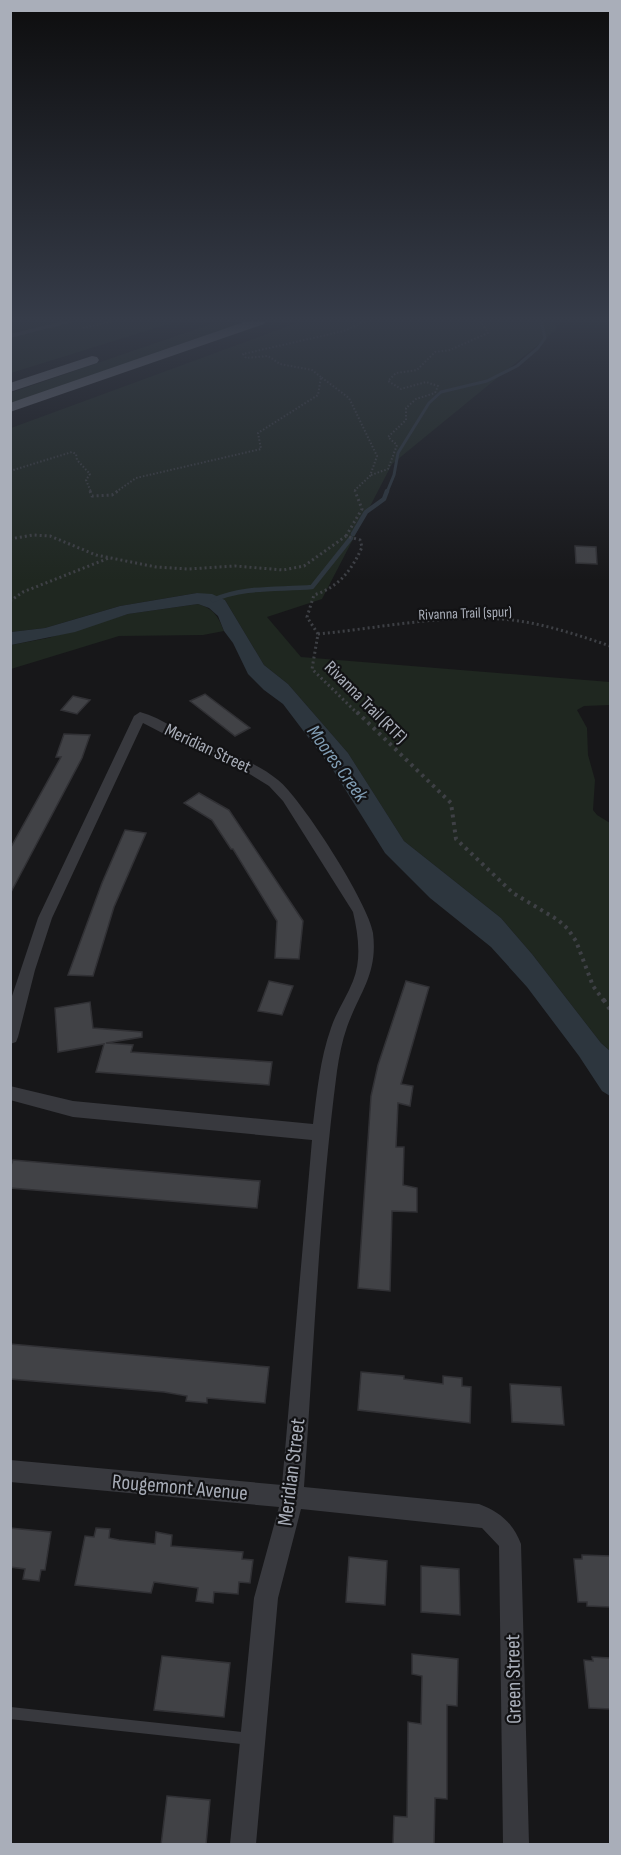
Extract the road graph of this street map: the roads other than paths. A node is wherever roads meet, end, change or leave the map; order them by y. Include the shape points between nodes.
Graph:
1 (10, 1037) edge
2 (10, 1093) edge
3 (321, 1133) junction
4 (10, 1471) edge
5 (292, 1497) junction
6 (491, 1520) joint
7 (10, 1713) edge
8 (252, 1740) junction
9 (243, 1845) edge
10 (516, 1845) edge

1 - 3 street, Meridian Street via 34,946 140,716 201,748 237,760 274,783 288,798 360,912 366,953 362,979 337,1037
2 - 3 street via 73,1109
3 - 5 street, Meridian Street
4 - 5 street, Rougemont Avenue
5 - 6 street, Rougemont Avenue via 479,1515
5 - 8 street, Meridian Street via 266,1598
6 - 10 street, Green Street via 510,1544
7 - 8 lane
8 - 9 street, Meridian Street

